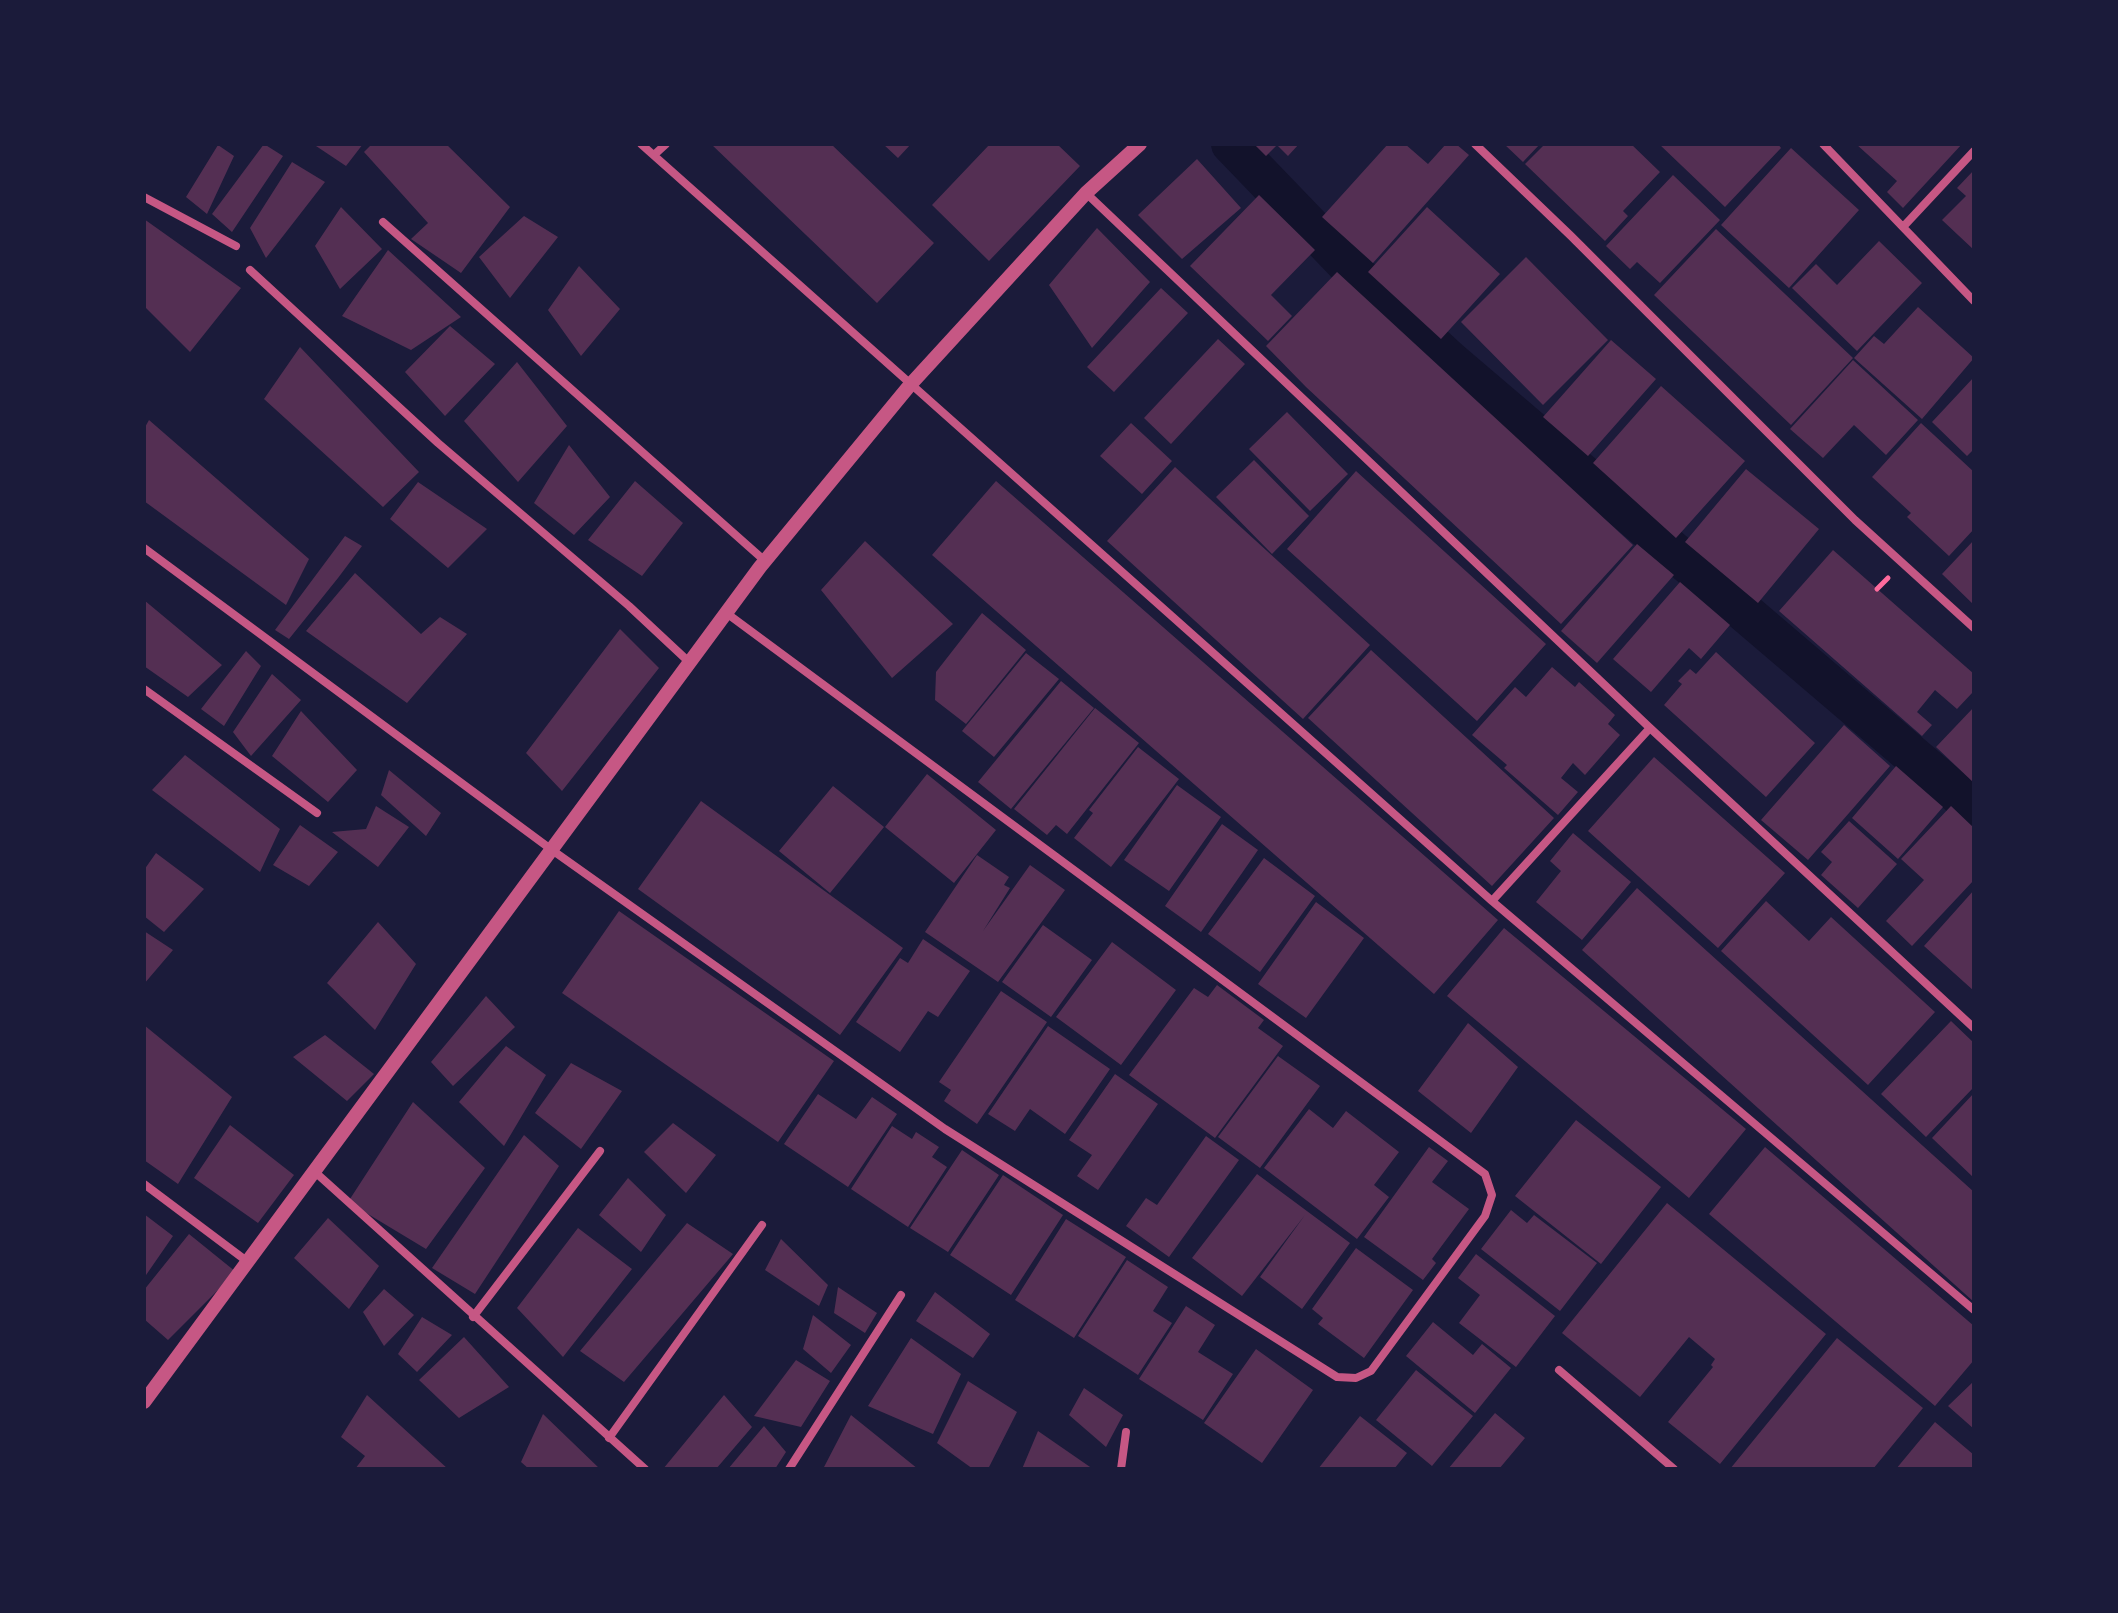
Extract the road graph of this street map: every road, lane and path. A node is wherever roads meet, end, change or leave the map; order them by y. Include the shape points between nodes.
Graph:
1 (641, 144) edge
2 (666, 144) edge
3 (1140, 144) edge
4 (1475, 144) edge
5 (1823, 144) edge
6 (1974, 151) edge
7 (654, 155) junction
8 (1086, 193) junction
9 (144, 197) edge
10 (383, 222) dead end
11 (1903, 227) junction
12 (236, 246) dead end
13 (250, 270) dead end
14 (1974, 301) edge
15 (910, 385) junction
16 (144, 548) edge
17 (765, 561) junction
18 (725, 612) junction
19 (1974, 628) edge
20 (689, 662) junction
21 (144, 689) edge
22 (1650, 728) junction
23 (317, 813) dead end
24 (552, 850) junction
25 (1492, 901) junction
26 (1974, 1028) edge
27 (600, 1151) dead end
28 (315, 1172) junction
29 (144, 1184) edge
30 (762, 1225) dead end
31 (248, 1262) junction
32 (901, 1295) dead end
33 (1974, 1310) edge
34 (473, 1317) junction
35 (1559, 1370) dead end
36 (144, 1402) edge
37 (1126, 1432) dead end
38 (609, 1438) junction
39 (645, 1469) edge
40 (789, 1469) edge
41 (1121, 1469) edge
42 (1674, 1469) edge

1 - 7 street
2 - 7 street
3 - 8 street
4 - 19 street via 1855,520
5 - 11 street
6 - 11 street
7 - 15 street
8 - 15 street
8 - 22 street
9 - 12 street
10 - 17 street
11 - 14 street
13 - 20 street
15 - 17 street
15 - 25 street
16 - 24 street
17 - 18 street
18 - 20 street
18 - 24 street via 1485,1174 1492,1195 1485,1216 1371,1371 1356,1378 1337,1377 945,1129
20 - 24 street
21 - 23 street
22 - 25 street
22 - 26 street
24 - 28 street
25 - 33 street
27 - 34 street
28 - 31 street
28 - 34 street
29 - 31 street
30 - 38 street
31 - 36 street
32 - 40 street
34 - 38 street
35 - 42 street
37 - 41 street
38 - 39 street

